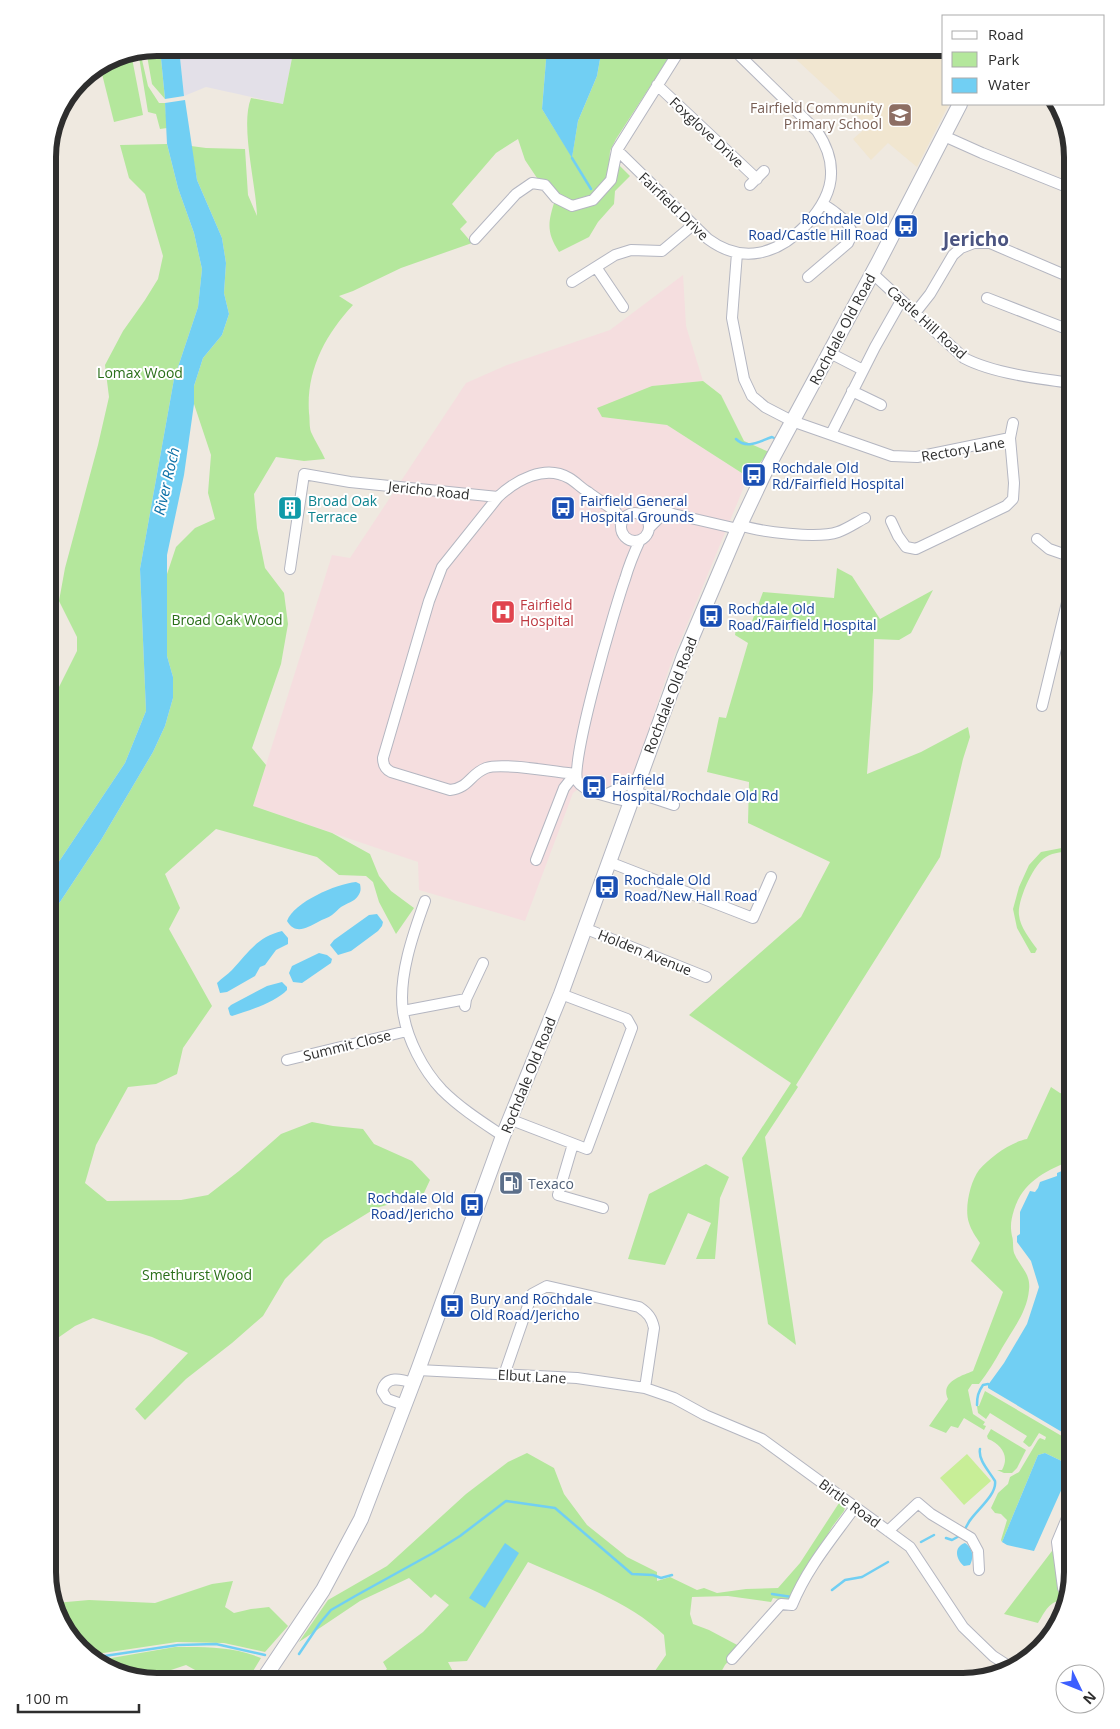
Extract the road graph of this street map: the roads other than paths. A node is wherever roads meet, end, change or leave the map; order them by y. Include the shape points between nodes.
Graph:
1 (676, 56) edge
2 (740, 56) edge
3 (657, 85) junction
4 (960, 105) edge
5 (944, 136) junction
6 (616, 150) junction
7 (757, 178) dead end
8 (1064, 186) edge
9 (823, 204) junction
10 (693, 225) junction
11 (475, 239) dead end
12 (737, 253) junction
13 (596, 267) junction
14 (872, 273) junction
15 (1064, 275) edge
16 (808, 277) dead end
17 (572, 282) dead end
18 (987, 298) dead end
19 (901, 301) junction
20 (623, 307) dead end
21 (915, 313) junction
22 (1064, 328) edge
23 (830, 353) junction
24 (863, 370) junction
25 (1064, 382) edge
26 (852, 392) junction
27 (881, 405) dead end
28 (792, 421) junction
29 (1013, 423) dead end
30 (830, 434) junction
31 (1010, 438) junction
32 (498, 497) junction
33 (598, 498) junction
34 (636, 513) junction
35 (673, 514) junction
36 (865, 518) dead end
37 (891, 521) dead end
38 (621, 526) junction
39 (739, 527) junction
40 (649, 528) junction
41 (1037, 539) dead end
42 (640, 540) junction
43 (1064, 554) edge
44 (290, 569) dead end
45 (1064, 615) edge
46 (1042, 706) dead end
47 (575, 774) junction
48 (635, 791) junction
49 (605, 795) junction
50 (674, 805) dead end
51 (536, 860) dead end
52 (609, 862) junction
53 (771, 878) dead end
54 (425, 901) dead end
55 (584, 928) junction
56 (483, 963) dead end
57 (706, 976) dead end
58 (561, 994) junction
59 (403, 1011) junction
60 (407, 1031) junction
61 (287, 1060) dead end
62 (509, 1119) junction
63 (503, 1136) junction
64 (573, 1144) junction
65 (603, 1208) dead end
66 (418, 1370) junction
67 (504, 1374) junction
68 (413, 1383) junction
69 (645, 1388) junction
70 (404, 1405) junction
71 (855, 1507) junction
72 (1064, 1524) edge
73 (888, 1531) junction
74 (979, 1570) dead end
75 (1063, 1586) edge
76 (732, 1659) dead end
77 (1004, 1663) edge
78 (267, 1673) edge

1 - 3 street
2 - 9 street, Fairfield Drive via 817,131 824,143 831,173
3 - 6 street
3 - 7 street, Foxglove Drive
4 - 5 main road, Rochdale Old Road
5 - 8 street
5 - 14 main road, Rochdale Old Road
6 - 10 street, Fairfield Drive
6 - 11 street via 611,180 593,200 572,206 556,198 545,185 532,183 516,194
9 - 12 street, Fairfield Drive via 803,228 782,245 764,252
9 - 16 street via 850,226 852,235
10 - 12 street, Fairfield Drive via 717,246
10 - 13 street via 662,251 631,250
12 - 28 street, Rectory Lane via 732,318 744,379 752,396 766,408
13 - 17 street
13 - 20 street
14 - 19 street, Castle Hill Road
14 - 23 main road, Rochdale Old Road
15 - 21 street via 990,243 974,243 953,255
18 - 22 street
19 - 21 street, Castle Hill Road
19 - 24 street
21 - 25 street, Castle Hill Road via 958,354 971,362
23 - 24 street
23 - 28 main road, Rochdale Old Road
24 - 26 street
26 - 27 street via 871,397
26 - 30 street
28 - 30 street, Rectory Lane
28 - 39 main road, Rochdale Old Road
29 - 31 street
30 - 31 street, Rectory Lane via 892,456 917,457
31 - 37 street, Rectory Lane via 1014,483 1013,499 1006,506 916,549 906,547
32 - 33 street via 525,478 547,473 567,476
32 - 44 street, Jericho Road via 350,482 304,474
32 - 47 street via 442,567 429,601 383,764 386,770 450,790 467,789 479,772 493,766
33 - 34 street
33 - 38 street via 616,512
34 - 35 street via 660,510
34 - 38 street via 625,517
34 - 40 street via 647,519
35 - 39 street
35 - 40 street via 660,517
36 - 39 street via 837,533 815,536
38 - 42 street via 628,538
39 - 48 main road, Rochdale Old Road via 684,656
40 - 42 street
41 - 43 street via 1049,549
42 - 47 street via 610,626
45 - 46 street
47 - 49 street via 583,787
47 - 51 street via 564,788
48 - 49 street
48 - 49 street
48 - 50 street
48 - 52 main road, Rochdale Old Road
52 - 53 street via 753,918
52 - 55 main road, Rochdale Old Road
54 - 59 street via 404,976
55 - 57 street, Holden Avenue
55 - 58 main road, Rochdale Old Road
56 - 59 street via 466,1002
58 - 62 main road, Rochdale Old Road
58 - 64 street via 627,1019 632,1028 587,1149
59 - 60 street
60 - 61 street, Summit Close
60 - 63 street via 423,1065 442,1089
62 - 63 main road, Rochdale Old Road
62 - 64 street
63 - 66 main road, Rochdale Old Road
64 - 65 street via 558,1195
66 - 67 street, Elbut Lane
66 - 68 main road, Rochdale Old Road
67 - 69 street, Elbut Lane via 577,1378
67 - 69 street via 532,1294 546,1286 557,1287 646,1311 654,1328
68 - 70 main road, Rochdale Old Road
68 - 70 street via 396,1379 386,1382 382,1388 387,1398
69 - 71 street, Birtle Road via 762,1439
70 - 78 main road, Rochdale Old Road via 361,1519 323,1590
71 - 73 street, Birtle Road
71 - 76 street via 815,1560 792,1605 781,1604
72 - 75 street via 1056,1542
73 - 74 street via 918,1502 931,1514 968,1535 978,1551
73 - 77 street, Birtle Road via 910,1547 963,1627

